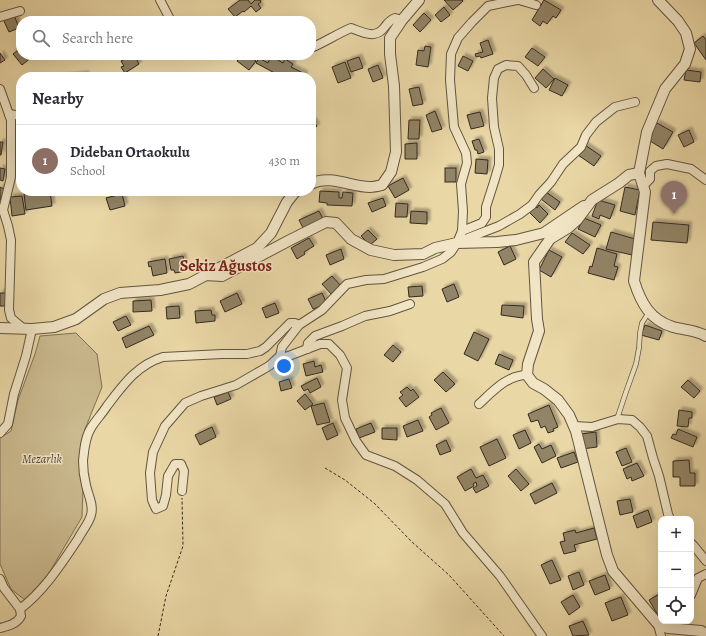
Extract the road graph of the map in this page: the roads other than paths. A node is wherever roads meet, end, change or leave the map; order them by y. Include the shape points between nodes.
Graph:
1 (160, 0) edge
2 (419, 0) edge
3 (518, 0) edge
4 (658, 0) edge
5 (536, 5) dead end
6 (20, 11) dead end
7 (168, 16) edge
8 (0, 17) edge
9 (402, 20) junction
10 (316, 46) edge
11 (534, 88) dead end
12 (0, 89) edge
13 (635, 102) dead end
14 (9, 114) junction
15 (16, 115) edge
16 (639, 173) junction
17 (706, 180) edge
18 (316, 182) edge
19 (643, 186) junction
20 (292, 196) edge
21 (592, 200) junction
22 (1, 210) edge
23 (462, 231) junction
24 (457, 242) junction
25 (205, 275) junction
26 (410, 304) dead end
27 (649, 312) junction
28 (300, 325) junction
29 (0, 328) edge
30 (28, 329) junction
31 (706, 336) edge
32 (307, 349) junction
33 (280, 356) junction
34 (527, 375) junction
35 (479, 404) dead end
36 (616, 420) junction
37 (574, 426) junction
38 (0, 433) edge
39 (182, 491) road end
40 (669, 516) edge
41 (694, 546) edge
42 (706, 561) edge
43 (706, 574) edge
44 (0, 579) edge
45 (694, 588) edge
46 (20, 609) junction
47 (658, 624) junction
48 (677, 625) edge
49 (0, 628) edge
50 (706, 634) edge
51 (542, 636) edge
52 (661, 636) edge

1 - 7 street
2 - 9 street
3 - 5 street
3 - 23 street via 488,6 458,38 451,54 450,80 454,127 466,153 467,163 461,184
4 - 16 street via 686,33 690,49 685,64 665,89 647,132
6 - 8 street
9 - 10 street via 389,20 383,30 375,34 351,28
9 - 18 street via 390,38 396,152 391,172 382,185 371,187 328,180
11 - 23 street via 518,66 506,65 498,69 494,78 492,98 499,165 486,207 486,217 482,223
12 - 14 street
13 - 24 street via 615,107 596,122 581,147 563,164 532,205 499,226
14 - 15 street
14 - 22 street via 10,177
16 - 19 street
16 - 21 street via 628,175
17 - 19 street via 691,169 667,164 656,166 650,171 650,179
19 - 27 street via 644,206 634,281 638,295
20 - 25 street via 271,234 257,248
21 - 24 street via 544,233 497,242
21 - 34 street via 577,220 550,239 534,262 539,331
22 - 30 street via 11,240 9,310 11,318
23 - 24 street
24 - 25 street via 423,254 394,255 370,250 351,239 336,223 326,222 222,276
24 - 28 street via 451,252 442,259 423,267 384,279 347,284 322,310
25 - 30 street via 190,284 160,290 120,292 104,299 76,319 54,327
26 - 32 street via 365,316 315,336 308,343
27 - 31 street via 657,320 672,327
27 - 36 lane via 642,323 636,364
28 - 33 street via 282,347
28 - 46 street via 290,323 260,351 247,354 163,357 140,368 123,384 90,429 86,443 84,470 92,508 90,518 45,586
29 - 30 street
30 - 38 street via 26,356 8,424
32 - 33 street via 286,357
32 - 51 street via 329,344 340,355 347,368 342,400 344,418 366,455 395,466 417,480 445,504 463,533 500,576
33 - 39 street via 269,366 236,385 185,403 165,426 153,452 150,473 152,500 156,509 162,506 168,476 175,464 181,464 184,471
34 - 35 street via 511,379
34 - 37 street via 533,383 558,400
36 - 37 street via 592,427
36 - 40 street via 632,420 647,436
37 - 47 street via 613,571
41 - 42 street
43 - 45 street via 698,578
44 - 46 street
46 - 49 street via 21,616 18,621
47 - 48 street via 668,628
47 - 52 street
48 - 50 street

